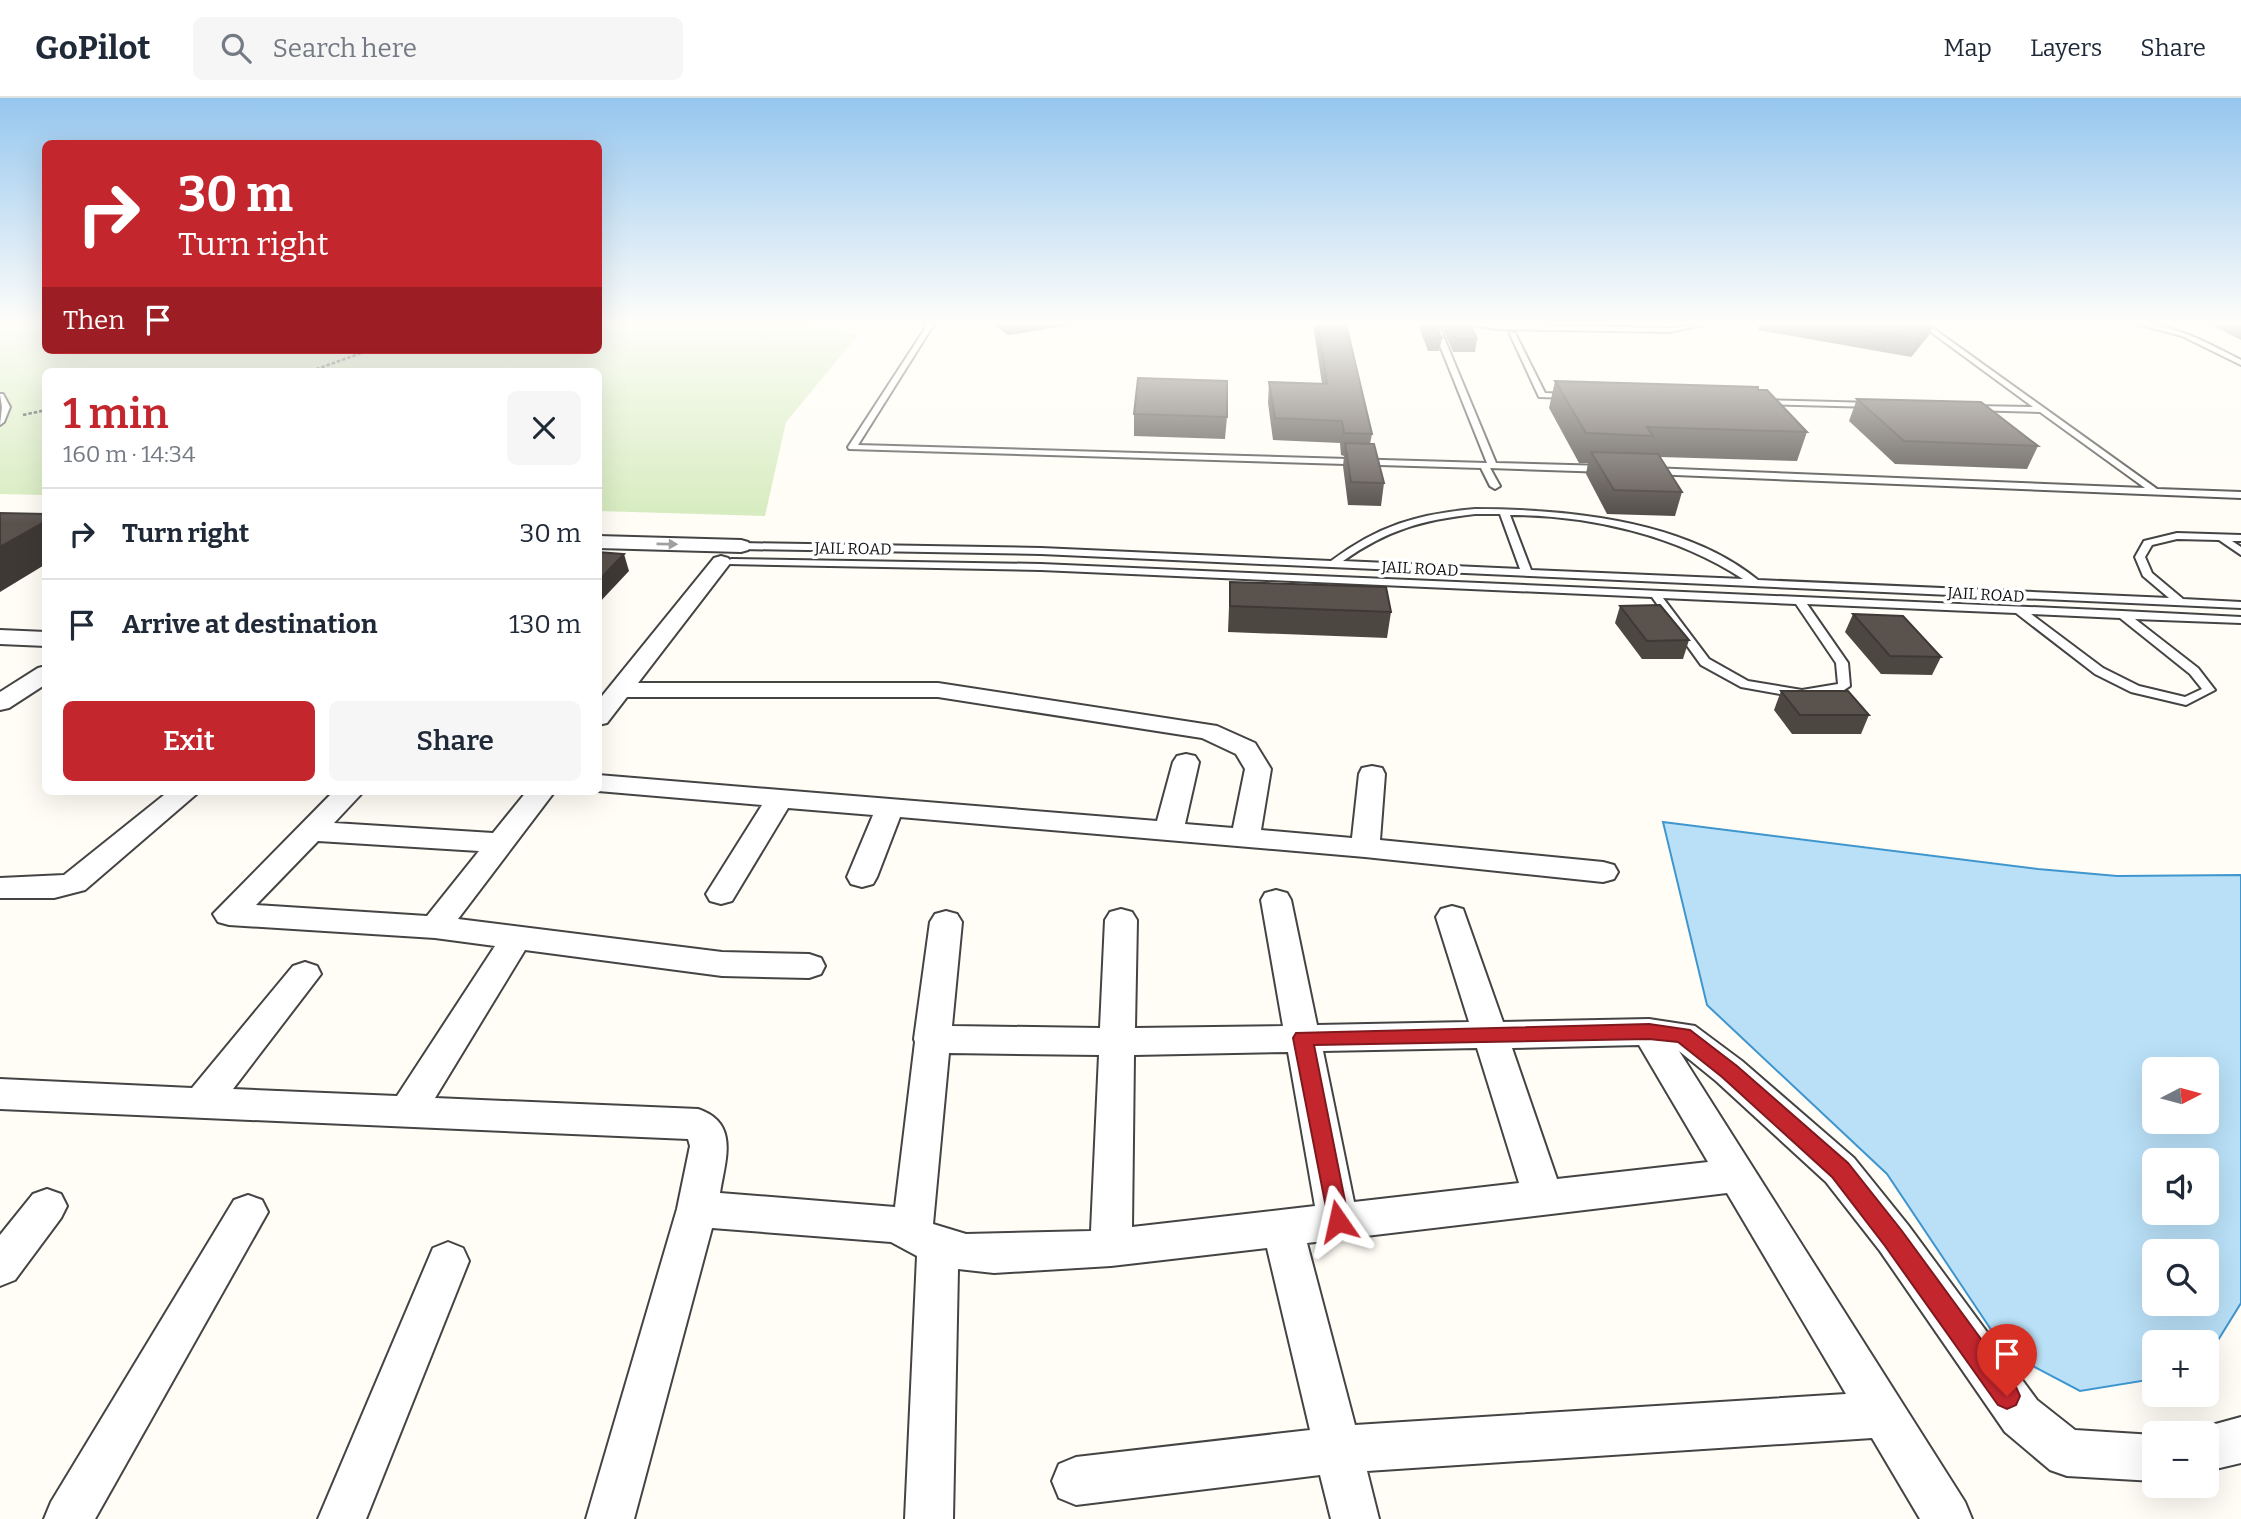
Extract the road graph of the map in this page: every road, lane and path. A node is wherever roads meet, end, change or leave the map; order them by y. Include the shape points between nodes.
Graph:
1 (888, 390) edge
2 (1460, 390) edge
3 (1540, 390) edge
4 (2016, 390) edge
5 (0, 396) edge
6 (1583, 396) edge
7 (1751, 401) edge
8 (1890, 405) edge
9 (1959, 407) edge
10 (2043, 410) junction
11 (0, 422) edge
12 (1488, 465) junction
13 (1616, 470) edge
14 (1644, 471) edge
15 (1495, 486) dead end
16 (2154, 491) junction
17 (2241, 495) edge
18 (1504, 512) junction
19 (2221, 538) junction
20 (2241, 538) edge
21 (602, 542) edge
22 (2241, 552) edge
23 (731, 557) junction
24 (602, 559) edge
25 (1333, 564) junction
26 (1527, 573) junction
27 (1757, 583) junction
28 (1655, 594) junction
29 (1799, 600) junction
30 (2180, 603) junction
31 (2241, 605) edge
32 (2019, 610) junction
33 (2122, 614) junction
34 (2241, 620) edge
35 (0, 637) edge
36 (42, 639) edge
37 (42, 676) edge
38 (621, 690) junction
39 (0, 703) edge
40 (602, 713) edge
41 (1186, 762) dead end
42 (1372, 774) dead end
43 (602, 783) edge
44 (181, 795) edge
45 (346, 795) edge
46 (538, 795) edge
47 (780, 798) junction
48 (890, 808) junction
49 (310, 831) junction
50 (1168, 833) junction
51 (1245, 838) junction
52 (500, 843) junction
53 (1365, 848) junction
54 (1603, 872) dead end
55 (862, 877) dead end
56 (0, 888) edge
57 (720, 894) dead end
58 (1276, 900) dead end
59 (1452, 918) dead end
60 (1121, 920) dead end
61 (946, 922) dead end
62 (435, 927) junction
63 (516, 938) junction
64 (809, 966) dead end
65 (305, 974) dead end
66 (1649, 1032) junction
67 (1490, 1035) junction
68 (931, 1038) junction
69 (1303, 1038) junction
70 (1117, 1042) junction
71 (0, 1094) edge
72 (201, 1103) junction
73 (407, 1111) junction
74 (1736, 1175) junction
75 (1543, 1197) junction
76 (47, 1206) dead end
77 (697, 1209) junction
78 (248, 1212) dead end
79 (1338, 1221) junction
80 (1283, 1228) junction
81 (925, 1239) junction
82 (1111, 1248) junction
83 (448, 1261) dead end
84 (0, 1267) edge
85 (1884, 1414) junction
86 (2241, 1440) edge
87 (2219, 1445) edge
88 (1338, 1450) junction
89 (2142, 1457) edge
90 (1076, 1481) dead end
91 (68, 1519) edge
92 (342, 1519) edge
93 (610, 1519) edge
94 (929, 1519) edge
95 (1354, 1519) edge
96 (1948, 1519) edge

1 - 12 lane via 852,447
2 - 12 lane
3 - 6 lane via 1542,395
4 - 10 lane
5 - 11 lane via 6,407
7 - 8 lane
9 - 10 lane
10 - 16 lane
12 - 13 lane
12 - 15 lane
14 - 16 lane
16 - 17 lane
18 - 25 lane via 1458,513 1409,522 1368,538
18 - 26 lane
18 - 27 lane via 1576,517 1644,532 1708,553
19 - 20 lane
19 - 22 lane
19 - 30 lane via 2176,536 2148,543 2140,557 2147,574
21 -> 23 street, JAIL ROAD
23 - 24 street
23 - 25 lane, JAIL ROAD via 1041,551
23 - 28 lane
23 - 38 street
25 - 26 lane, JAIL ROAD
26 - 27 lane, JAIL ROAD
27 - 30 lane, JAIL ROAD
28 - 29 lane
28 - 29 lane via 1705,662 1745,684 1802,694 1844,686 1842,663
29 - 32 lane
30 - 31 lane, JAIL ROAD
32 - 33 lane
32 - 33 lane via 2099,670 2135,689 2186,701 2209,690 2194,671
33 - 34 lane
35 - 36 street
37 - 39 street
38 - 40 street
38 - 51 street via 938,690 1208,731 1246,749 1258,769
41 - 50 street
42 - 53 street
43 - 47 street
44 - 56 street via 74,883 54,888
45 - 49 street
46 - 52 street
47 - 48 street
47 - 57 street
48 - 50 street
48 - 55 street
49 - 52 street
49 - 62 street via 229,914
50 - 51 street
51 - 53 street
52 - 62 street
53 - 54 street
58 - 69 street
59 - 67 street
60 - 70 street
61 - 68 street
62 - 63 street
63 - 64 street via 687,961
63 - 73 street
65 - 72 street
66 - 67 street
66 - 74 street
66 - 89 street via 1683,1035 1840,1170 2021,1416 2067,1453
67 - 69 street
67 - 75 street
68 - 70 street
68 - 81 street
69 - 70 street
69 - 79 street
70 - 82 street
71 - 72 street
72 - 73 street
73 - 77 street via 698,1124 707,1134 709,1146
74 - 75 street
74 - 85 street
75 - 79 street
76 - 84 street
77 - 81 street via 896,1225
77 - 93 street
78 - 91 street
79 - 80 street
80 - 82 street
80 - 88 street
81 - 82 street via 966,1253
81 - 94 street
83 - 92 street
85 - 88 street
85 - 96 street
86 - 87 street
88 - 90 street
88 - 95 street

